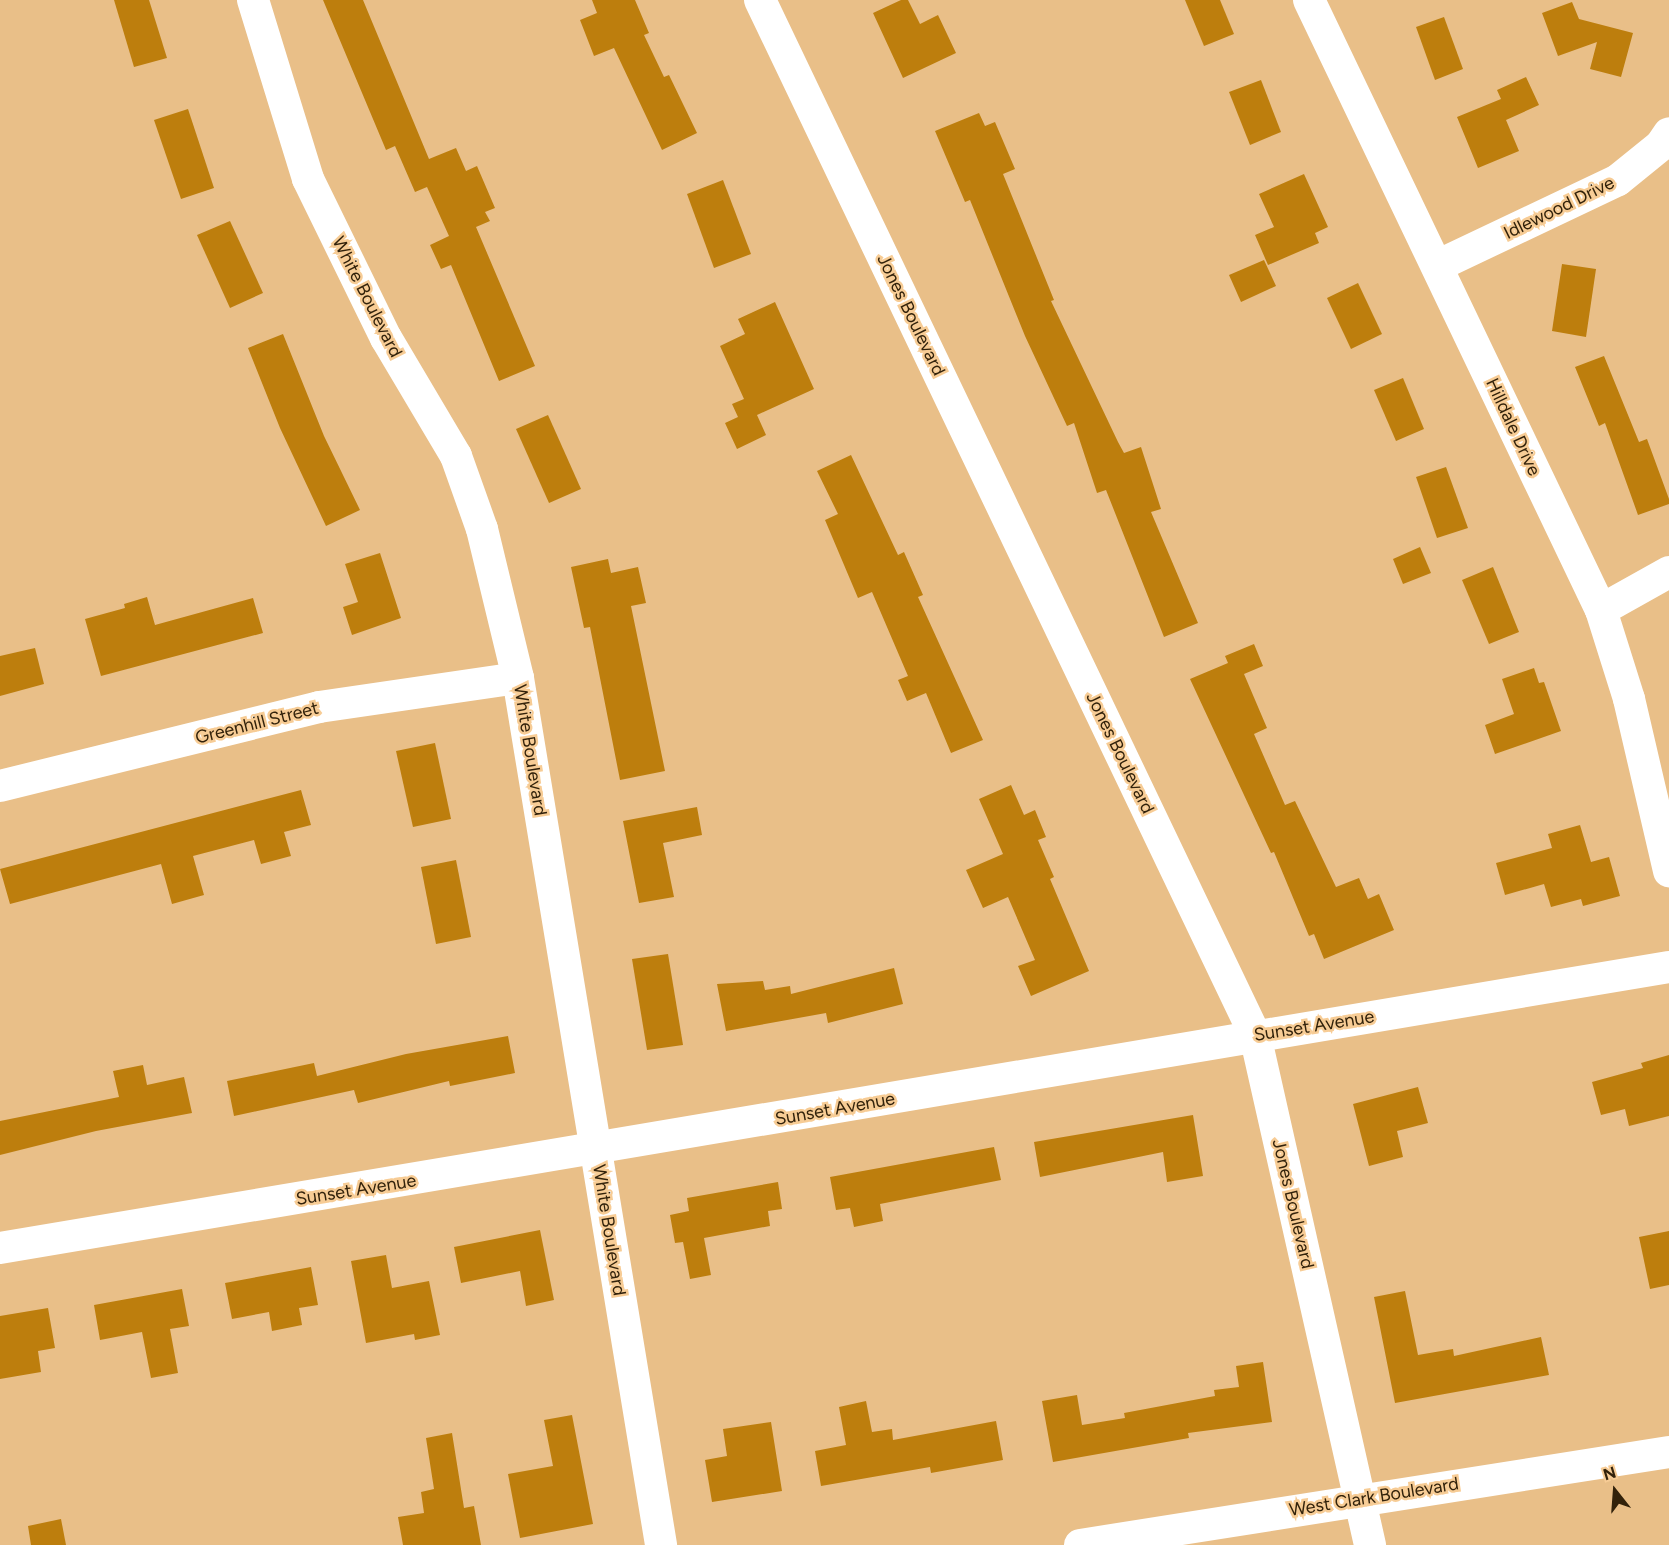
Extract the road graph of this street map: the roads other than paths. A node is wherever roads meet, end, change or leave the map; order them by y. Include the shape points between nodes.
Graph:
1 (253, 0) edge
2 (760, 0) edge
3 (1310, 0) edge
4 (1669, 133) edge
5 (1437, 266) junction
6 (1669, 572) edge
7 (1600, 610) junction
8 (518, 678) junction
9 (0, 786) edge
10 (1669, 870) edge
11 (1669, 967) edge
12 (1255, 1035) junction
13 (596, 1150) junction
14 (0, 1248) edge
15 (1669, 1452) edge
16 (1361, 1499) junction
17 (661, 1545) edge
18 (1080, 1545) edge
19 (1370, 1545) edge

1 - 8 street, White Boulevard via 308,179 386,338 456,456 482,529
2 - 12 street, Jones Boulevard
3 - 5 street, Hilldale Drive
4 - 5 street, Idlewood Drive via 1661,146 1618,180
5 - 7 street, Hilldale Drive
6 - 7 street
7 - 10 street, Hilldale Drive via 1629,699
8 - 9 street, Greenhill Street via 319,707
8 - 13 street, White Boulevard
11 - 12 street, Sunset Avenue
12 - 13 street, Sunset Avenue
12 - 16 street, Jones Boulevard
13 - 14 street, Sunset Avenue
13 - 17 street, White Boulevard
15 - 16 street, West Clark Boulevard
16 - 18 street, West Clark Boulevard
16 - 19 street, Jones Boulevard

